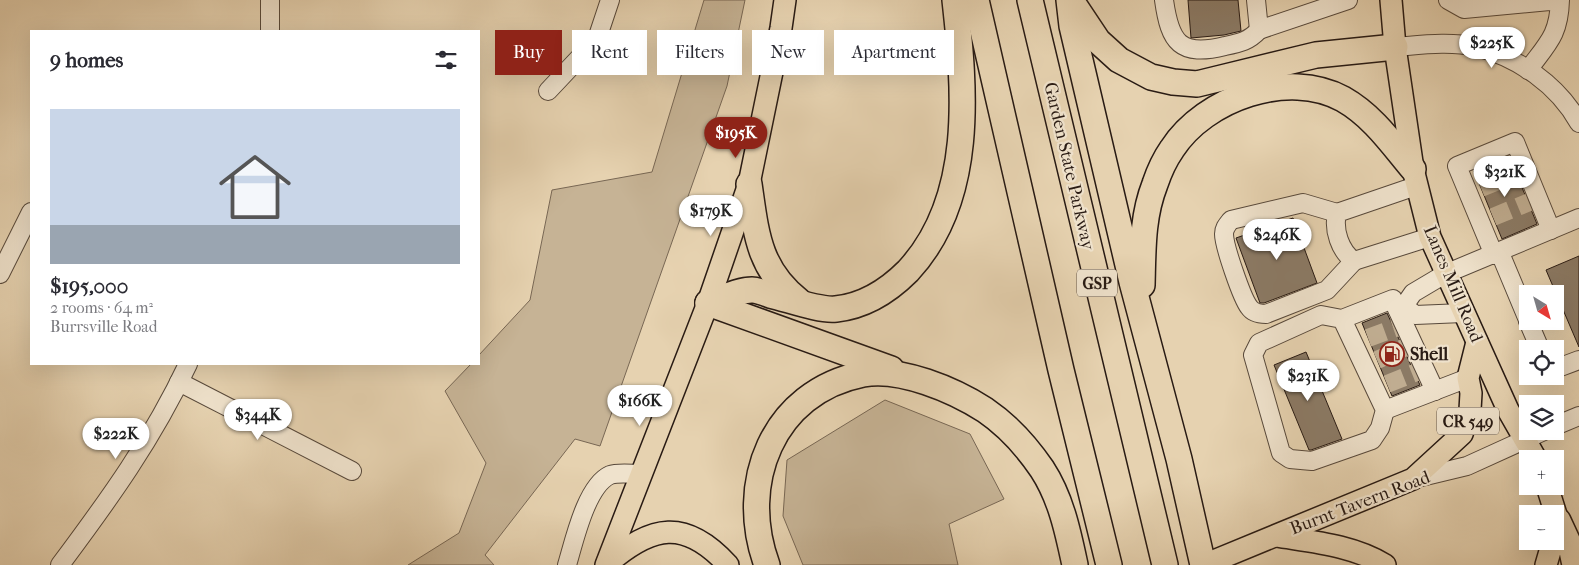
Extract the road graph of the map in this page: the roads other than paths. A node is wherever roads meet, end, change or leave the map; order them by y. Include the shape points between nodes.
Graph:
1 (270, 0) edge
2 (610, 0) edge
3 (785, 0) edge
4 (955, 0) edge
5 (976, 0) edge
6 (1030, 0) edge
7 (1069, 0) edge
8 (1164, 0) edge
9 (1256, 0) edge
10 (1348, 0) edge
11 (1391, 0) edge
12 (1448, 0) edge
13 (1560, 0) edge
14 (270, 30) edge
15 (1260, 30) junction
16 (1395, 47) junction
17 (1528, 70) junction
18 (548, 91) dead end
19 (1579, 123) edge
20 (1415, 177) junction
21 (749, 184) junction
22 (1336, 213) junction
23 (30, 214) edge
24 (1578, 221) edge
25 (1551, 230) junction
26 (1430, 237) junction
27 (1497, 254) junction
28 (1354, 261) junction
29 (0, 274) edge
30 (1445, 274) junction
31 (799, 301) junction
32 (1519, 301) edge
33 (708, 303) junction
34 (1463, 312) junction
35 (1142, 317) junction
36 (1401, 317) junction
37 (1342, 319) junction
38 (1477, 342) junction
39 (1579, 360) edge
40 (188, 365) edge
41 (1564, 366) edge
42 (915, 378) junction
43 (1468, 378) junction
44 (179, 382) junction
45 (1435, 391) junction
46 (1384, 410) junction
47 (1579, 416) edge
48 (1519, 421) edge
49 (1564, 422) edge
50 (1526, 440) edge
51 (352, 471) dead end
52 (641, 474) junction
53 (1413, 479) junction
54 (1275, 536) junction
55 (1564, 542) edge
56 (1550, 550) edge
57 (63, 564) edge
58 (606, 564) edge
59 (567, 565) edge
60 (728, 565) edge
61 (767, 565) edge
62 (1076, 565) edge
63 (1109, 565) edge
64 (1165, 565) edge
65 (1203, 565) edge
66 (1385, 565) edge
67 (1546, 565) edge
68 (1576, 565) edge

1 - 14 street
2 - 18 street via 597,39
3 - 21 main road
4 - 31 highway via 962,58 963,119 957,171 937,228 917,260 896,283 862,304 834,309
5 - 63 highway
6 - 64 highway, Garden State Parkway / GSP
7 - 16 highway via 1098,41 1119,60 1150,77 1173,82 1197,84 1316,55
7 - 35 highway via 1074,35
8 - 15 street via 1167,22 1181,45 1191,51 1249,40
9 - 15 street
10 - 15 street
11 - 16 main road, Lanes Mill Road / CR 549
12 - 13 street via 1464,8
13 - 17 street via 1556,31
16 - 17 street via 1438,44 1474,47 1501,55
16 - 20 main road, Lanes Mill Road / CR 549
17 - 19 street via 1556,92
20 - 22 street
20 - 26 main road, Lanes Mill Road / CR 549
20 - 35 highway via 1376,124 1344,100 1324,90 1294,86 1260,90 1231,101 1202,118 1172,148 1155,184 1143,226
21 - 31 highway via 763,258 784,289
21 - 33 main road
22 - 28 street via 1334,224 1345,255
22 - 28 street via 1304,203 1231,220 1224,234 1229,256 1249,307 1256,313 1266,314 1328,290
23 - 29 street
24 - 25 street
25 - 27 street
25 - 27 street via 1523,171 1515,142 1457,166 1475,190
26 - 28 street
26 - 30 main road, Lanes Mill Road / CR 549
27 - 30 street
27 - 32 street
30 - 34 main road, Lanes Mill Road / CR 549
30 - 36 street via 1413,293
31 - 33 highway via 752,290
33 - 42 highway
33 - 52 main road
34 - 36 street
34 - 38 main road, Lanes Mill Road / CR 549
35 - 65 highway
36 - 37 street via 1392,298
36 - 45 street via 1421,370
37 - 46 street via 1361,341 1381,387
37 - 46 street via 1321,314 1259,343 1253,356 1281,453 1290,459 1312,461 1372,440 1380,428
38 - 43 main road, CR 549
38 - 48 main road, Lanes Mill Road / CR 549 via 1508,410
39 - 41 street
40 - 44 street
42 - 61 highway via 864,374 850,378 808,398 790,414 774,435 762,462 756,495 756,524
42 - 62 highway via 986,410 1018,438 1057,497
43 - 45 street
43 - 53 main road, CR 549 via 1470,410 1462,434
44 - 51 street
44 - 57 street via 166,411 113,496
45 - 46 street
47 - 49 street
50 - 53 street, Burnt Tavern Road via 1467,466
52 - 58 main road
52 - 59 street via 610,476 594,490
53 - 54 main road, Burnt Tavern Road / CR 549
54 - 65 main road, Burnt Tavern Road / CR 549
54 - 66 main road via 1347,548
55 - 68 highway via 1572,551
56 - 67 main road
58 - 60 main road via 625,548 649,535 672,532 688,534 711,547

